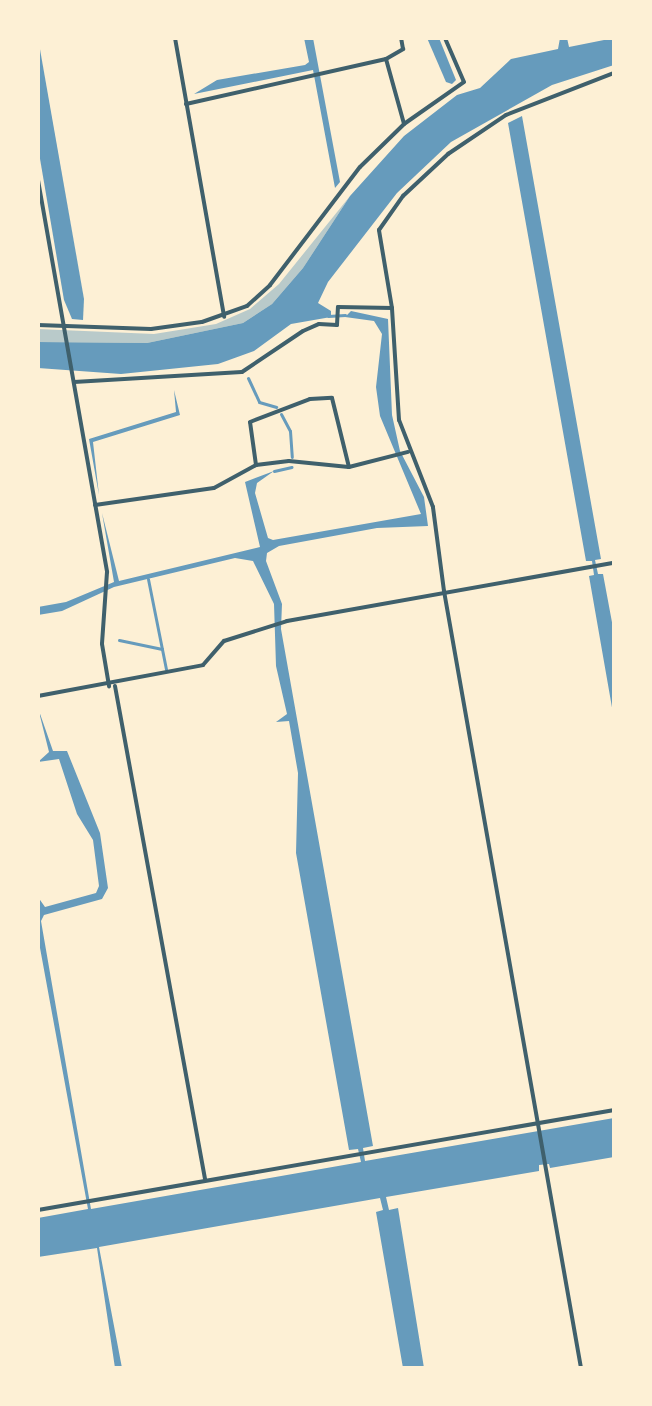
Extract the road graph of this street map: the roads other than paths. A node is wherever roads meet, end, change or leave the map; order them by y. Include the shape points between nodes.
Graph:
1 (175, 38) edge
2 (204, 38) edge
3 (233, 38) edge
4 (401, 38) edge
5 (445, 38) edge
6 (386, 59) junction
7 (614, 73) edge
8 (186, 104) junction
9 (404, 124) junction
10 (38, 180) edge
11 (40, 202) edge
12 (392, 308) junction
13 (224, 317) junction
14 (38, 325) edge
15 (64, 329) junction
16 (73, 380) junction
17 (406, 453) junction
18 (256, 465) junction
19 (349, 467) junction
20 (95, 505) junction
21 (614, 563) edge
22 (444, 591) junction
23 (112, 685) junction
24 (38, 696) edge
25 (614, 1110) edge
26 (538, 1124) junction
27 (205, 1179) junction
28 (38, 1210) edge
29 (581, 1368) edge

1 - 8 street
2 - 3 street
4 - 6 street via 403,49
5 - 9 street via 464,82
6 - 8 street
6 - 9 street
7 - 12 street via 506,115 448,154 403,196 379,230
8 - 13 street
9 - 13 street via 360,167 270,285 247,306
10 - 11 street
11 - 15 street
12 - 16 street via 338,307 337,325 319,324 303,331 242,372
12 - 17 street
13 - 15 street via 151,329
14 - 15 street
15 - 16 street
16 - 20 street
17 - 19 street
17 - 22 street via 432,498
18 - 19 street via 289,461
18 - 19 street via 250,422 310,399 332,398
18 - 20 street via 214,488
20 - 23 street via 106,584 102,644
21 - 22 street
22 - 23 street via 282,622 224,641 203,665
22 - 26 street
23 - 24 street
23 - 27 street
25 - 26 street
26 - 27 street
26 - 29 street
27 - 28 street

